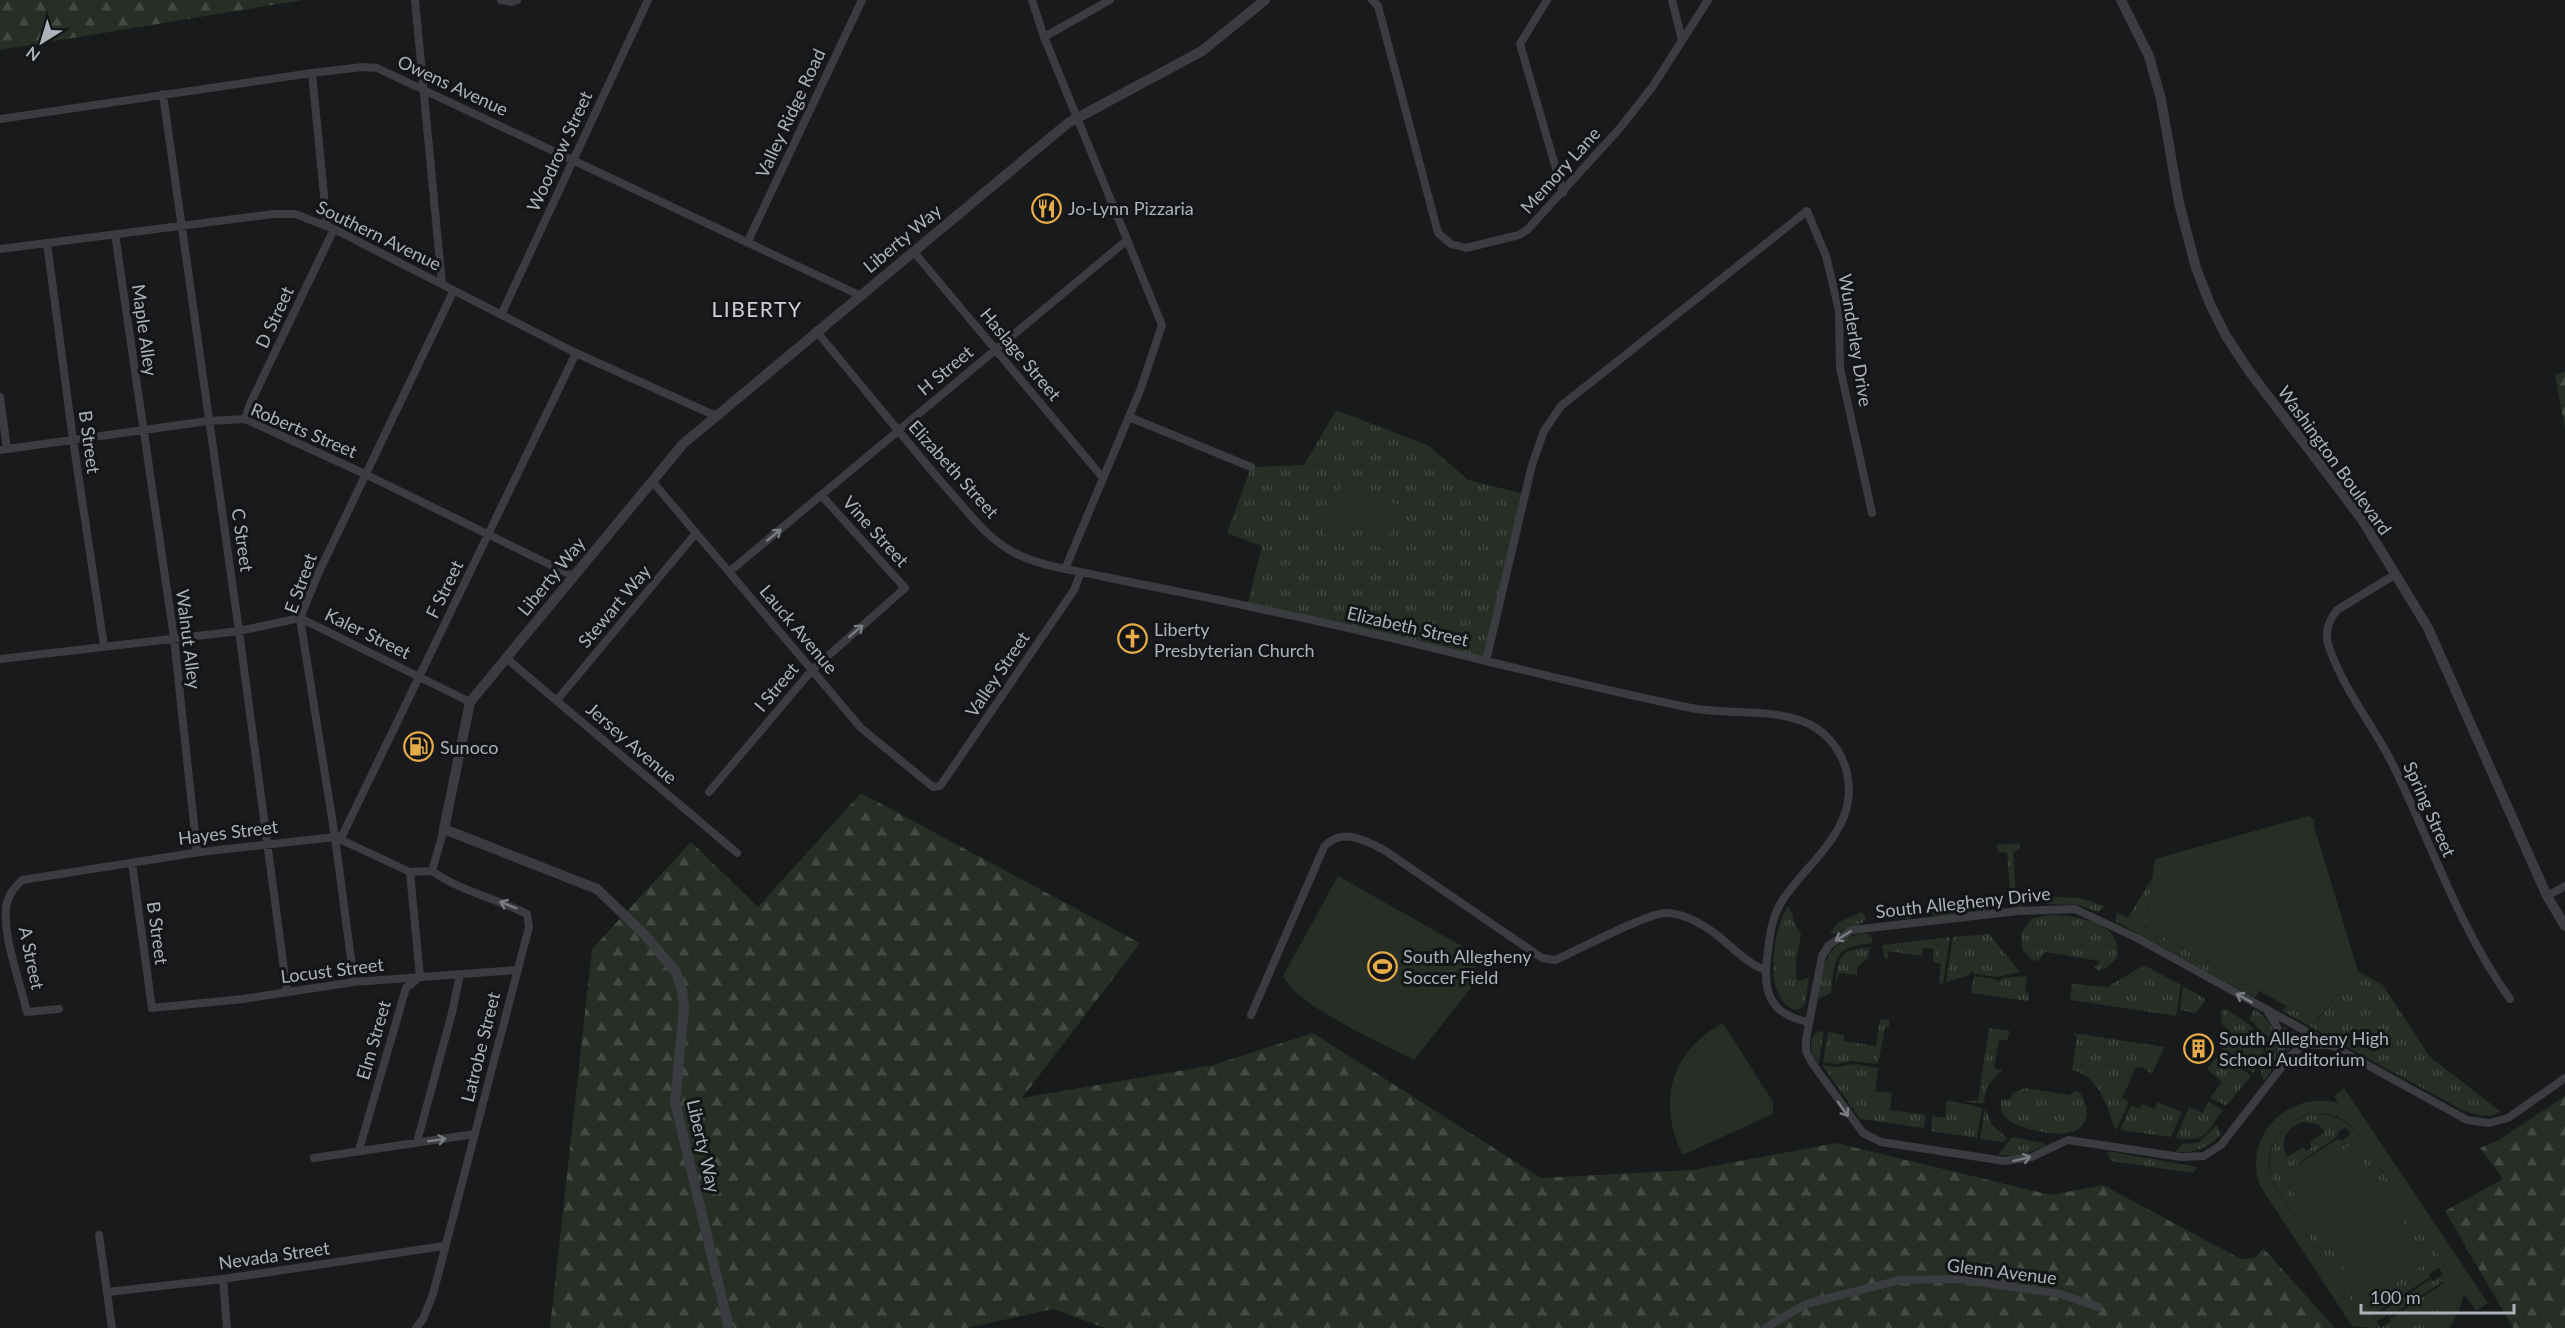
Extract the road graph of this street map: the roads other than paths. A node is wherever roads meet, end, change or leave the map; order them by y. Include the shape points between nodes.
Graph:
1 (415, 0) edge
2 (501, 0) edge
3 (517, 0) edge
4 (648, 0) edge
5 (862, 0) edge
6 (1032, 0) edge
7 (1110, 0) edge
8 (1265, 0) edge
9 (1372, 0) edge
10 (1547, 0) edge
11 (1672, 0) edge
12 (1708, 0) edge
13 (2121, 0) edge
14 (1044, 37) junction
15 (1682, 40) junction
16 (312, 73) junction
17 (425, 90) junction
18 (163, 94) junction
19 (1077, 118) junction
20 (0, 119) edge
21 (574, 159) junction
22 (1563, 193) junction
23 (180, 225) junction
24 (330, 228) junction
25 (115, 234) junction
26 (1126, 240) junction
27 (748, 241) junction
28 (47, 243) junction
29 (0, 249) edge
30 (913, 251) junction
31 (442, 284) junction
32 (453, 292) junction
33 (859, 295) junction
34 (501, 315) junction
35 (816, 331) junction
36 (995, 349) junction
37 (576, 353) junction
38 (0, 398) edge
39 (716, 416) junction
40 (1129, 417) junction
41 (245, 418) junction
42 (208, 421) junction
43 (142, 430) junction
44 (898, 432) junction
45 (73, 440) junction
46 (3, 449) edge
47 (1251, 467) dead end
48 (367, 475) junction
49 (1103, 478) junction
50 (652, 481) junction
51 (822, 496) junction
52 (1872, 513) dead end
53 (696, 533) junction
54 (489, 535) junction
55 (1065, 569) junction
56 (729, 572) junction
57 (1081, 572) junction
58 (2396, 573) junction
59 (573, 576) junction
60 (905, 588) joint
61 (300, 618) junction
62 (239, 631) junction
63 (174, 638) junction
64 (104, 646) junction
65 (506, 658) junction
66 (0, 659) edge
67 (1486, 661) junction
68 (812, 670) junction
69 (419, 677) junction
70 (557, 700) junction
71 (470, 702) junction
72 (933, 787) joint
73 (709, 792) dead end
74 (444, 829) junction
75 (338, 838) junction
76 (269, 844) junction
77 (197, 852) junction
78 (737, 853) dead end
79 (132, 863) junction
80 (432, 871) junction
81 (410, 872) junction
82 (22, 880) joint
83 (2565, 886) edge
84 (2547, 896) junction
85 (2565, 926) edge
86 (516, 970) junction
87 (1765, 970) junction
88 (460, 974) junction
89 (420, 977) junction
90 (354, 982) junction
91 (287, 992) junction
92 (2510, 999) dead end
93 (152, 1008) joint
94 (59, 1009) dead end
95 (2267, 1011) junction
96 (1251, 1015) dead end
97 (1809, 1022) junction
98 (2332, 1046) junction
99 (2282, 1067) junction
100 (2565, 1078) edge
101 (475, 1134) junction
102 (417, 1142) junction
103 (359, 1150) junction
104 (314, 1158) dead end
105 (99, 1235) dead end
106 (444, 1246) junction
107 (223, 1279) junction
108 (107, 1292) junction
109 (2098, 1306) dead end
110 (112, 1328) edge
111 (227, 1328) edge
112 (416, 1328) edge
113 (729, 1328) edge
114 (1765, 1328) edge

1 - 17 street
2 - 3 street
4 - 21 street, Woodrow Street
5 - 27 street, Valley Ridge Road
6 - 14 street
7 - 14 street
8 - 19 street, Liberty Way via 1202,51
9 - 22 street, Memory Lane via 1378,6 1438,233 1451,244 1466,248 1519,235
10 - 22 street via 1520,44
11 - 15 street
12 - 15 street, Memory Lane
13 - 58 street, Washington Boulevard via 2149,56 2161,99 2179,202 2210,304 2249,371 2361,518
14 - 19 street
15 - 22 street, Memory Lane via 1653,86
16 - 17 street, Owens Avenue via 377,68
16 - 18 street, Owens Avenue
16 - 24 street
17 - 21 street, Owens Avenue
17 - 31 street
18 - 20 street, Owens Avenue
18 - 23 street, C Street
19 - 26 street
19 - 30 street, Liberty Way
21 - 27 street, Owens Avenue
21 - 34 street, Woodrow Street
23 - 24 street, Southern Avenue via 295,214
23 - 25 street, Southern Avenue
23 - 42 street, C Street
24 - 31 street, Southern Avenue
24 - 41 street, D Street
25 - 28 street, Southern Avenue
25 - 43 street, Maple Alley
26 - 36 street, H Street
26 - 40 street via 1162,326
27 - 33 street, Owens Avenue
28 - 29 street, Southern Avenue
28 - 45 street, B Street
30 - 33 street, Liberty Way
30 - 36 street, Haslage Street
31 - 32 street, Southern Avenue
32 - 34 street, Southern Avenue
32 - 48 street, E Street
33 - 35 street, Liberty Way
34 - 37 street, Southern Avenue
35 - 39 street, Liberty Way
35 - 44 street, Elizabeth Street
36 - 44 street, H Street
36 - 49 street, Haslage Street
37 - 39 street, Southern Avenue
37 - 54 street, F Street
38 - 46 street
39 - 50 street, Liberty Way via 683,444
40 - 47 street
40 - 49 street
41 - 42 street, Roberts Street
41 - 48 street, Roberts Street
42 - 43 street, Roberts Street
42 - 62 street, C Street
43 - 45 street, Roberts Street
43 - 63 street, Walnut Alley
44 - 51 street, H Street
44 - 55 street, Elizabeth Street via 1000,544 1014,553
45 - 46 street, Roberts Street
45 - 64 street, B Street
48 - 54 street, Roberts Street
48 - 61 street, E Street
49 - 55 street
50 - 53 street, Lauck Avenue
50 - 59 street, Liberty Way
56 -> 51 street, H Street
51 - 60 street, Vine Street
52 - 67 street, Wunderley Drive via 1840,368 1839,310 1826,256 1807,211 1561,406 1544,431 1532,465
53 - 56 street, Lauck Avenue
53 - 70 street, Stewart Way
54 - 59 street, Roberts Street
54 - 69 street, F Street
55 - 57 street, Elizabeth Street
56 - 68 street, Lauck Avenue
57 - 67 street, Elizabeth Street via 1284,613
57 - 72 street, Valley Street via 1074,590 945,779 940,786
58 - 84 street, Washington Boulevard via 2428,628
58 - 92 street, Spring Street via 2337,609 2327,629 2328,646 2395,769 2450,896 2490,972
59 - 65 street, Liberty Way
68 -> 60 street, I Street
61 - 62 street, Kaler Street
61 - 69 street, Kaler Street
61 - 75 street, E Street
62 - 63 street, Kaler Street
62 - 76 street, C Street
63 - 64 street, Kaler Street
63 - 77 street, Walnut Alley
64 - 66 street, Kaler Street
65 - 70 street, Jersey Avenue
65 - 71 street, Liberty Way
67 - 87 street, Elizabeth Street via 1696,709 1802,721 1836,746 1848,772 1846,811 1834,836 1781,902 1772,920
68 - 72 street, Lauck Avenue via 861,728
68 - 73 street, I Street
69 - 71 street, Kaler Street
69 - 75 street, F Street
70 - 78 street, Jersey Avenue
71 - 74 street, Liberty Way
74 - 80 street
74 - 113 street, Liberty Way via 597,889 644,934 676,972 684,1007 675,1102
75 - 76 street, Hayes Street
75 - 81 street
75 - 90 street, E Street
76 - 77 street, Hayes Street
76 - 91 street, C Street
77 - 79 street, Hayes Street
79 - 82 street, Hayes Street
79 - 93 street, B Street
80 - 81 street
86 -> 80 street, Latrobe Street via 529,927 527,914 450,883
81 - 89 street
82 - 94 street, A Street via 11,891 6,908 9,939 27,1012
83 - 84 street
84 - 85 street, Washington Boulevard
86 - 88 street, Locust Street
86 - 101 street, Latrobe Street
87 - 96 street via 1750,964 1713,932 1692,920 1665,913 1555,960 1542,958 1384,850 1364,839 1342,836 1330,840 1324,848
87 - 97 street via 1770,998 1781,1012
88 - 89 street, Locust Street
88 - 102 street
89 - 90 street, Locust Street
89 - 103 street, Elm Street via 406,988
90 - 91 street, Locust Street
91 - 93 street, Locust Street
95 -> 97 street, South Allegheny Drive via 2095,917 2074,909 2044,909 1852,930 1829,945 1822,956
95 - 98 street, South Allegheny Drive
95 - 99 street via 2281,1038
97 -> 99 street, South Allegheny Drive via 1806,1051 1863,1133 1881,1142 2005,1161 2032,1157 2068,1140 2181,1158 2204,1156 2221,1145
98 - 99 street, South Allegheny Drive via 2314,1043 2301,1047
98 - 100 street, South Allegheny Drive via 2467,1120 2489,1124 2508,1118
102 -> 101 street
101 - 106 street, Latrobe Street
102 - 103 street
103 - 104 street
105 - 108 street
106 - 107 street, Nevada Street
106 - 112 street, Latrobe Street via 433,1294
107 - 108 street, Nevada Street
107 - 111 street
108 - 110 street
109 - 114 street, Glenn Avenue via 2060,1294 1960,1279 1900,1280 1806,1304

